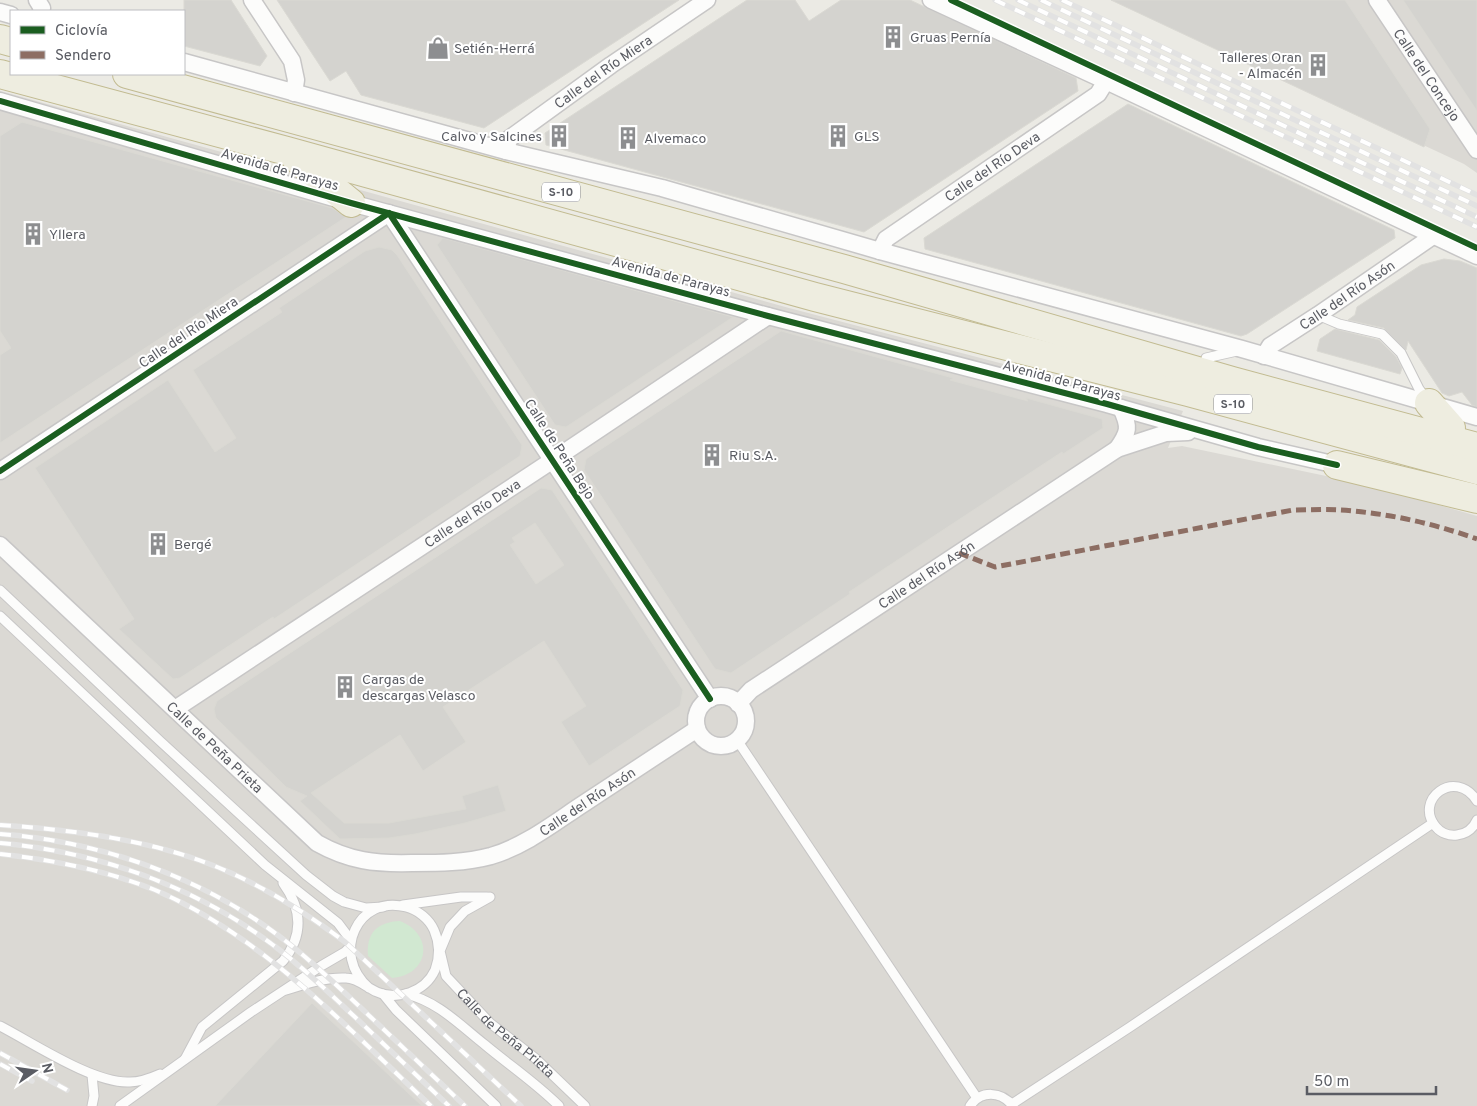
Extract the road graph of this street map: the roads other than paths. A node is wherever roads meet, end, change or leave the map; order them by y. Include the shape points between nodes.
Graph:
1 (252, 0) edge
2 (707, 0) edge
3 (931, 0) edge
4 (1377, 0) edge
5 (185, 62) edge
6 (0, 74) edge
7 (131, 75) edge
8 (1106, 81) junction
9 (294, 92) junction
10 (3, 104) edge
11 (506, 150) junction
12 (1477, 150) edge
13 (286, 151) junction
14 (351, 203) junction
15 (389, 213) junction
16 (1433, 236) junction
17 (880, 251) junction
18 (1477, 256) edge
19 (996, 313) junction
20 (1318, 315) junction
21 (768, 316) junction
22 (987, 342) junction
23 (1242, 349) junction
24 (1264, 356) junction
25 (1206, 358) junction
26 (1429, 403) junction
27 (1120, 408) junction
28 (1477, 417) edge
29 (1451, 428) junction
30 (1199, 431) junction
31 (1477, 434) edge
32 (1477, 446) edge
33 (1116, 449) junction
34 (553, 460) junction
35 (1337, 465) joint
36 (1477, 470) edge
37 (0, 471) edge
38 (1477, 484) edge
39 (1477, 499) edge
40 (0, 545) edge
41 (0, 590) edge
42 (0, 616) edge
43 (710, 699) junction
44 (738, 704) junction
45 (175, 709) junction
46 (697, 729) junction
47 (737, 740) junction
48 (1477, 801) edge
49 (1477, 820) edge
50 (1433, 823) junction
51 (469, 860) joint
52 (278, 876) junction
53 (393, 906) junction
54 (383, 907) junction
55 (350, 945) junction
56 (440, 951) junction
57 (369, 988) junction
58 (286, 990) junction
59 (383, 994) junction
60 (406, 994) junction
61 (0, 1026) edge
62 (185, 1061) junction
63 (172, 1070) junction
64 (92, 1075) junction
65 (977, 1098) junction
66 (1013, 1105) edge
67 (92, 1106) edge
68 (120, 1106) edge
69 (496, 1106) edge
70 (559, 1106) edge
71 (585, 1106) edge
72 (970, 1106) edge

1 - 9 street via 292,61 296,80
2 - 11 street, Calle del Río Miera via 509,139
3 - 8 street
4 - 12 street, Calle del Concejo
5 - 9 street
6 - 13 highway, S-10
7 - 19 highway, S-10
8 - 16 street
8 - 17 street, Calle del Río Deva via 1098,94 886,239
9 - 11 street
10 - 14 street, Avenida de Parayas
11 - 17 street via 662,188
13 - 14 highway
13 - 22 highway, S-10 via 815,298
14 - 15 street, Avenida de Parayas
15 - 21 street, Avenida de Parayas
15 - 34 street, Calle de Peña Bejo
15 - 37 street, Calle del Río Miera
16 - 18 street
16 - 20 street, Calle del Río Asón
17 - 23 street
19 - 25 highway via 1136,338
19 - 32 highway, S-10
20 - 24 street, Calle del Río Asón via 1270,346
20 - 26 lane via 1339,324 1382,334 1401,353
21 - 27 street, Avenida de Parayas
21 - 34 street, Calle del Río Deva
22 - 36 highway, S-10
22 - 38 highway via 1235,420
23 - 24 street
23 - 25 lane
24 - 26 street
25 - 29 highway
26 - 28 street
26 - 29 highway
27 - 30 street, Avenida de Parayas
27 - 33 street, Calle del Río Asón via 1128,430
29 - 31 highway
30 - 33 street, Calle del Río Asón via 1166,433
30 - 35 street, Avenida de Parayas
33 - 44 street, Calle del Río Asón via 751,690
34 - 43 street, Calle de Peña Bejo
34 - 45 street, Calle del Río Deva
35 - 39 highway
40 - 45 street, Calle de Peña Prieta
41 - 54 lane via 306,875 344,902 366,908
42 - 52 lane
43 - 44 street via 726,697
43 - 46 street via 700,707
44 - 47 street via 745,715 745,725
45 - 51 street, Calle de Peña Prieta via 317,843 336,854 355,860 398,863
46 - 47 street via 701,737 716,746
46 - 51 street, Calle del Río Asón via 529,839 508,850
47 - 65 lane
48 - 50 lane via 1466,789 1458,786 1442,789 1430,808
49 - 50 lane via 1469,831 1454,836 1438,830
50 - 66 lane
52 - 55 lane via 338,923 350,938
52 - 62 lane via 291,895 298,914 295,944 283,961 202,1027
53 - 54 lane
53 - 56 lane via 416,911 426,918 434,928
53 - 56 lane via 461,897 490,897 460,915 450,927
54 - 55 lane via 361,920
55 - 57 lane via 352,965
55 - 58 lane via 345,952
56 - 60 lane via 438,963 426,983
56 - 71 lane, Calle de Peña Prieta via 446,976 463,995 490,1023 535,1058
57 - 58 lane via 351,978 344,978 317,981
57 - 59 lane
58 - 62 lane
59 - 60 lane
59 - 69 lane
60 - 70 lane, Calle de Peña Prieta via 450,1016
61 - 64 lane
62 - 63 lane
63 - 64 lane via 131,1082
63 - 68 lane
64 - 67 lane
65 - 66 lane via 994,1094
65 - 72 lane

